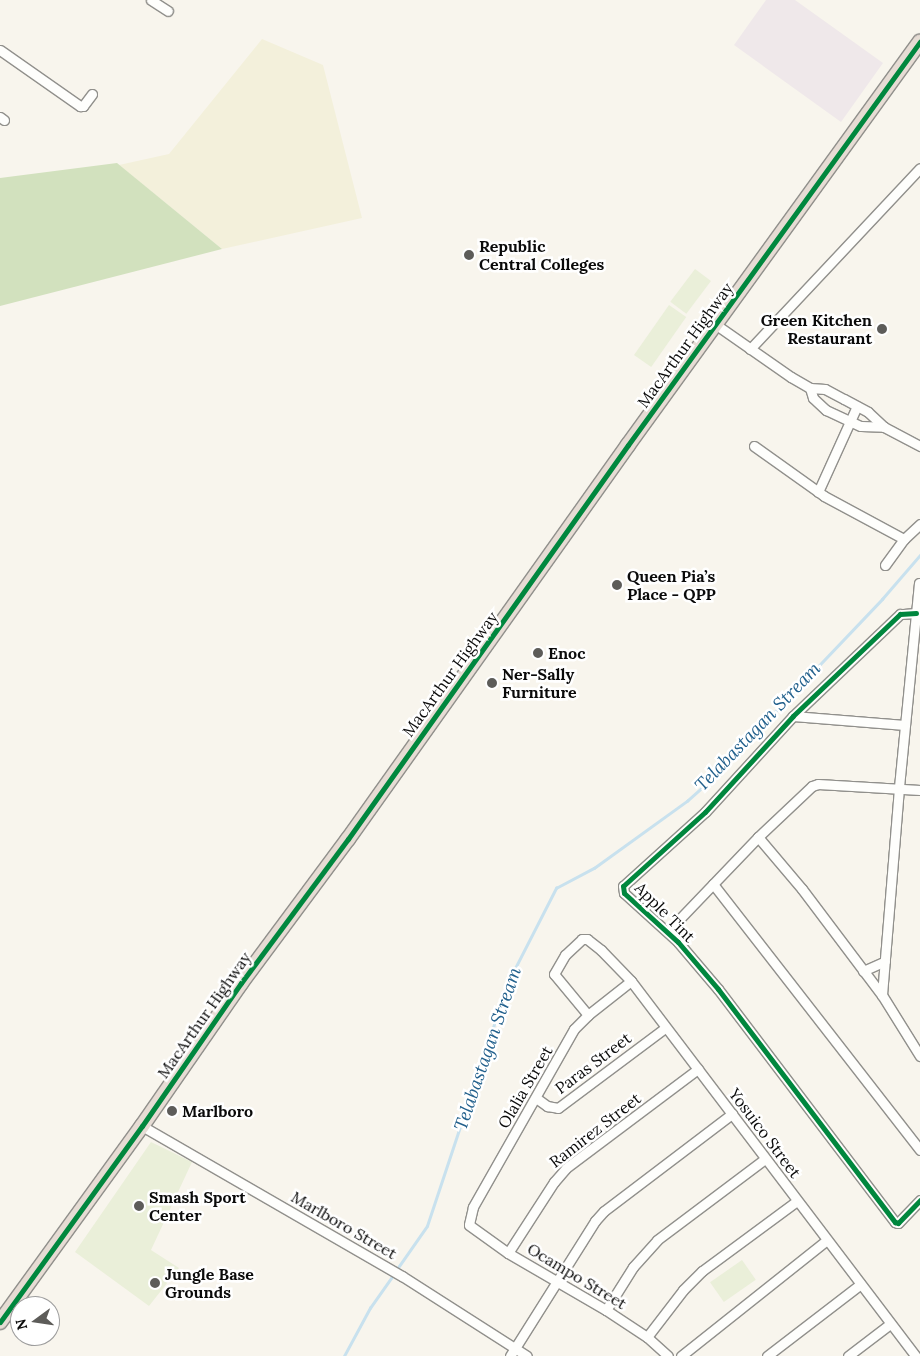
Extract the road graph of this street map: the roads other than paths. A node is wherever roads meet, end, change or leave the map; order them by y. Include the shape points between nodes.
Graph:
1 (151, 0) edge
2 (168, 11) dead end
3 (920, 41) edge
4 (0, 50) edge
5 (92, 94) dead end
6 (920, 168) edge
7 (715, 324) junction
8 (750, 349) junction
9 (810, 388) junction
10 (857, 406) junction
11 (849, 421) junction
12 (884, 427) junction
13 (754, 446) dead end
14 (920, 446) edge
15 (818, 492) junction
16 (920, 524) edge
17 (904, 539) junction
18 (885, 565) dead end
19 (919, 583) edge
20 (916, 613) junction
21 (793, 716) junction
22 (905, 725) junction
23 (899, 788) junction
24 (920, 790) edge
25 (758, 837) junction
26 (713, 884) junction
27 (668, 931) junction
28 (886, 961) junction
29 (863, 971) junction
30 (631, 981) junction
31 (882, 995) junction
32 (588, 1015) junction
33 (665, 1028) junction
34 (920, 1056) edge
35 (698, 1069) junction
36 (536, 1098) junction
37 (732, 1114) junction
38 (142, 1126) junction
39 (920, 1150) edge
40 (766, 1159) junction
41 (920, 1200) edge
42 (798, 1201) junction
43 (469, 1225) joint
44 (827, 1240) junction
45 (508, 1253) junction
46 (559, 1281) junction
47 (861, 1284) junction
48 (606, 1310) junction
49 (0, 1322) edge
50 (890, 1324) junction
51 (647, 1337) junction
52 (516, 1348) junction
53 (510, 1356) edge
54 (528, 1356) edge
55 (668, 1356) edge
56 (681, 1356) edge
57 (766, 1356) edge
58 (848, 1356) edge
59 (916, 1356) edge

1 - 2 street
3 - 7 highway, MacArthur Highway
4 - 5 street via 80,106
6 - 8 street
7 - 8 street
7 - 38 highway, MacArthur Highway via 348,839 241,983
8 - 9 street
9 - 10 street via 826,389
9 - 11 street via 818,405
10 - 11 street
10 - 12 street
11 - 12 street via 861,426
11 - 15 street
12 - 14 street
13 - 15 street
15 - 17 street
16 - 17 street
17 - 18 street
19 - 20 street
20 - 21 street, Apple Tint via 900,614
20 - 22 street
21 - 22 street
21 - 27 street, Apple Tint via 711,805 623,886 624,893
22 - 23 street
23 - 24 street
23 - 25 street via 812,786
23 - 28 street
25 - 26 street
25 - 29 street via 802,889
26 - 27 street
26 - 39 street
27 - 41 street, Apple Tint via 734,1010 895,1222 898,1223
28 - 29 street
28 - 31 street
29 - 31 street
30 - 32 street, Olalia Street
30 - 32 street, Yosuico Street via 601,950 582,939 565,956 554,974
30 - 33 street, Yosuico Street
31 - 34 street
32 - 36 street, Olalia Street via 574,1029
33 - 35 street, Yosuico Street
33 - 36 street, Paras Street via 558,1108 547,1106
35 - 37 street, Yosuico Street
35 - 45 street, Ramirez Street via 566,1168
36 - 43 street, Olalia Street via 472,1207
37 - 40 street, Yosuico Street
37 - 46 street via 604,1211
38 - 49 highway, MacArthur Highway
38 - 52 street, Marlboro Street via 402,1276
40 - 42 street, Yosuico Street
40 - 48 street via 657,1240 633,1267
42 - 44 street, Yosuico Street
42 - 51 street via 702,1271
43 - 45 street, Ocampo Street
44 - 47 street, Yosuico Street
44 - 56 street
45 - 46 street, Ocampo Street
46 - 48 street, Ocampo Street
46 - 52 street
47 - 50 street, Yosuico Street
47 - 57 street
48 - 51 street, Ocampo Street
50 - 58 street
50 - 59 street, Yosuico Street
51 - 55 street, Ocampo Street
52 - 53 street
52 - 54 street, Marlboro Street

